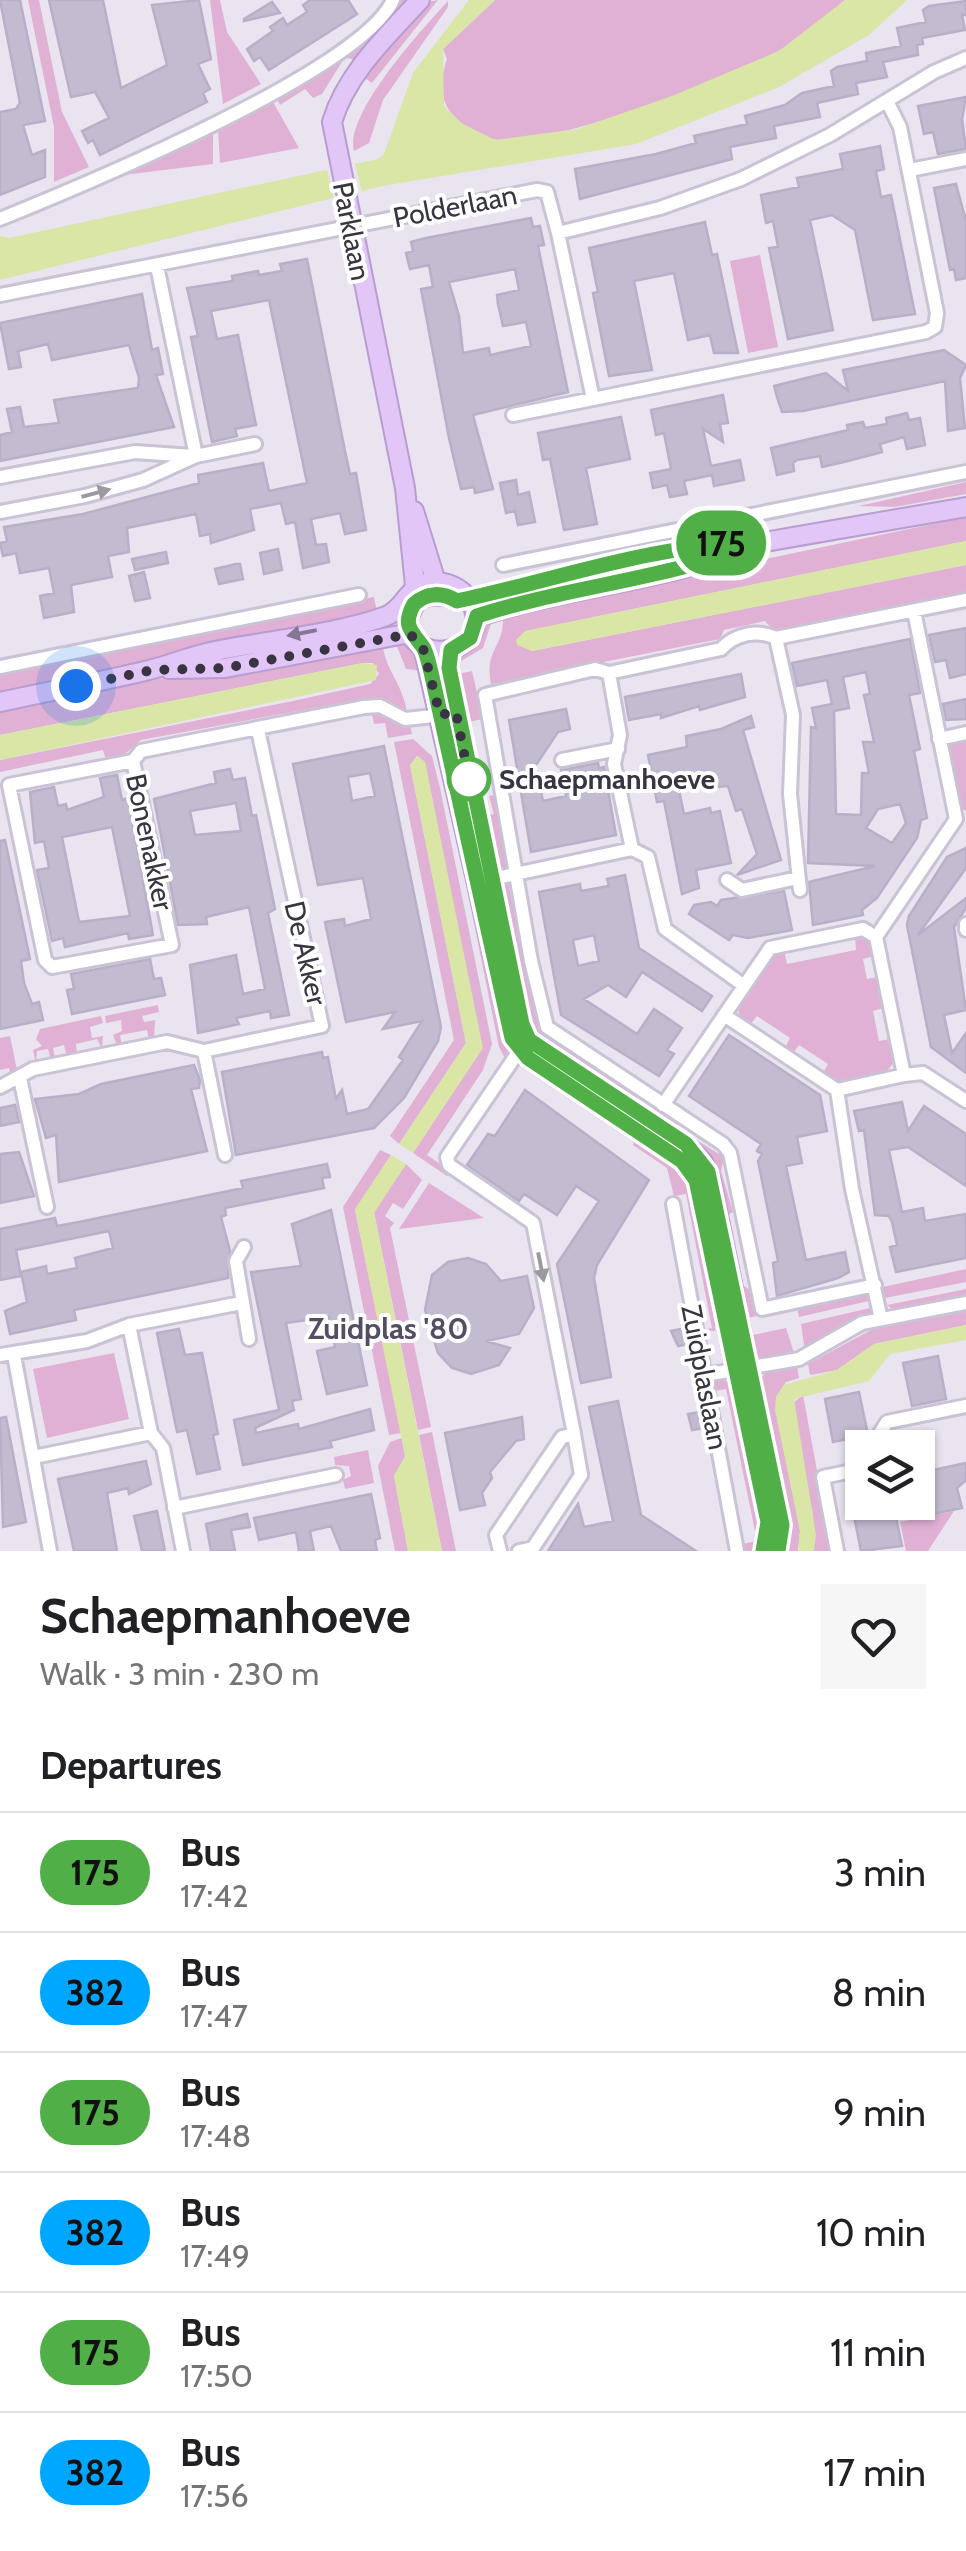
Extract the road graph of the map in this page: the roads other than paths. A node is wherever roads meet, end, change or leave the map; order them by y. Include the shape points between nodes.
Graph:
1 (392, 0) edge
2 (420, 0) edge
3 (966, 58) edge
4 (888, 103) junction
5 (966, 158) edge
6 (910, 170) junction
7 (0, 219) edge
8 (351, 227) junction
9 (558, 233) junction
10 (157, 266) junction
11 (0, 295) edge
12 (593, 399) junction
13 (513, 415) dead end
14 (255, 444) dead end
15 (196, 456) junction
16 (966, 472) edge
17 (0, 477) edge
18 (406, 488) junction
19 (966, 507) edge
20 (0, 512) edge
21 (759, 543) junction
22 (503, 565) dead end
23 (436, 582) junction
24 (416, 593) junction
25 (465, 594) junction
26 (359, 595) dead end
27 (966, 600) edge
28 (914, 611) junction
29 (477, 616) junction
30 (776, 638) junction
31 (416, 640) junction
32 (451, 650) junction
33 (0, 667) edge
34 (153, 670) junction
35 (609, 674) junction
36 (0, 702) edge
37 (448, 714) junction
38 (258, 730) junction
39 (966, 734) edge
40 (939, 739) junction
41 (618, 749) junction
42 (562, 760) dead end
43 (133, 761) junction
44 (4, 786) edge
45 (961, 818) edge
46 (632, 849) junction
47 (515, 874) junction
48 (484, 880) junction
49 (726, 880) dead end
50 (876, 937) junction
51 (744, 985) junction
52 (724, 1015) junction
53 (524, 1044) junction
54 (204, 1051) junction
55 (904, 1075) junction
56 (20, 1078) junction
57 (0, 1087) edge
58 (836, 1090) junction
59 (966, 1101) edge
60 (663, 1105) junction
61 (224, 1155) dead end
62 (673, 1204) dead end
63 (47, 1207) dead end
64 (244, 1247) dead end
65 (875, 1285) junction
66 (241, 1303) junction
67 (966, 1303) edge
68 (881, 1320) junction
69 (129, 1325) junction
70 (249, 1340) dead end
71 (7, 1355) edge
72 (742, 1368) junction
73 (705, 1375) junction
74 (966, 1406) edge
75 (882, 1430) edge
76 (151, 1433) junction
77 (574, 1434) junction
78 (34, 1457) junction
79 (845, 1472) edge
80 (336, 1475) dead end
81 (174, 1508) junction
82 (50, 1551) edge
83 (184, 1551) edge
84 (500, 1551) edge
85 (520, 1551) edge
86 (737, 1551) edge
87 (763, 1551) edge
88 (778, 1551) edge
89 (838, 1551) edge

1 - 7 street via 370,29 271,94
2 - 8 street, Parklaan via 359,69 332,122
3 - 4 street
4 - 6 street
4 - 9 street via 741,179
5 - 6 street
6 - 12 street via 935,327
8 - 9 street, Polderlaan via 537,190 547,192
8 - 10 street, Polderlaan
8 - 18 street, Parklaan
9 - 12 street
10 - 11 street, Polderlaan
10 - 15 street
12 - 13 street
14 - 15 street
15 - 17 street via 135,452
20 -> 15 street via 142,480
16 - 22 street
18 - 23 street, Parklaan
18 - 24 street, Parklaan
19 - 21 street
21 - 25 street via 710,544
21 - 29 street via 712,562 550,594
23 - 24 street
23 - 25 street
24 - 25 street via 457,601
24 - 31 street, Parklaan via 408,616
24 -> 34 street via 386,616 193,655
25 - 29 street
26 - 33 street
27 - 28 street
28 - 30 street
28 - 40 street
29 - 32 street via 470,638
30 - 35 street via 764,632 731,638 722,650
30 - 49 street via 793,714 790,794 799,884 742,890
31 - 32 street
31 - 34 street via 225,668
31 - 37 street
32 - 37 street
34 - 36 street
35 - 41 street
35 - 47 street via 595,669 485,695
37 - 38 street via 405,719 380,706
37 - 48 street
38 - 43 street via 141,750
38 - 54 street, De Akker via 322,1026
39 - 40 street
40 - 45 street
41 - 42 street
41 - 46 street via 614,764
43 - 44 street, Bonenakker
43 - 44 street, Bonenakker via 172,945 55,968 45,960
45 - 50 street
46 - 47 street
46 - 51 street via 648,857 666,930
47 - 48 street
47 - 60 street via 547,1027
48 - 53 street via 512,1038
50 - 51 street via 863,929 778,946 764,954
50 - 55 street
51 - 52 street
52 - 58 street
52 - 60 street
53 - 72 street, Zuidplaslaan via 691,1170
53 -> 77 street via 447,1157 458,1172 533,1223
54 - 56 street, De Akker via 166,1042
54 - 61 street
55 - 58 street
55 - 59 street via 923,1073
56 - 57 street, De Akker
56 - 63 street
58 - 65 street
60 - 65 street via 730,1152 762,1309
62 - 73 street, Zuidplaslaan
64 - 66 street via 236,1260
65 - 68 street
66 - 69 street
66 - 70 street
67 - 68 street
68 - 72 street via 862,1323 799,1359
69 - 71 street via 87,1342
69 - 76 street
71 - 78 street
72 - 73 street
72 - 87 street, Zuidplaslaan via 768,1522
72 - 88 street, Zuidplaslaan via 782,1525
73 - 86 street, Zuidplaslaan
74 - 75 street via 887,1422
76 - 78 street
76 - 81 street via 163,1448
77 - 84 street via 562,1437 496,1535
77 - 85 street via 581,1475 533,1548
78 - 82 street
79 - 89 street via 823,1476
80 - 81 street
81 - 83 street

